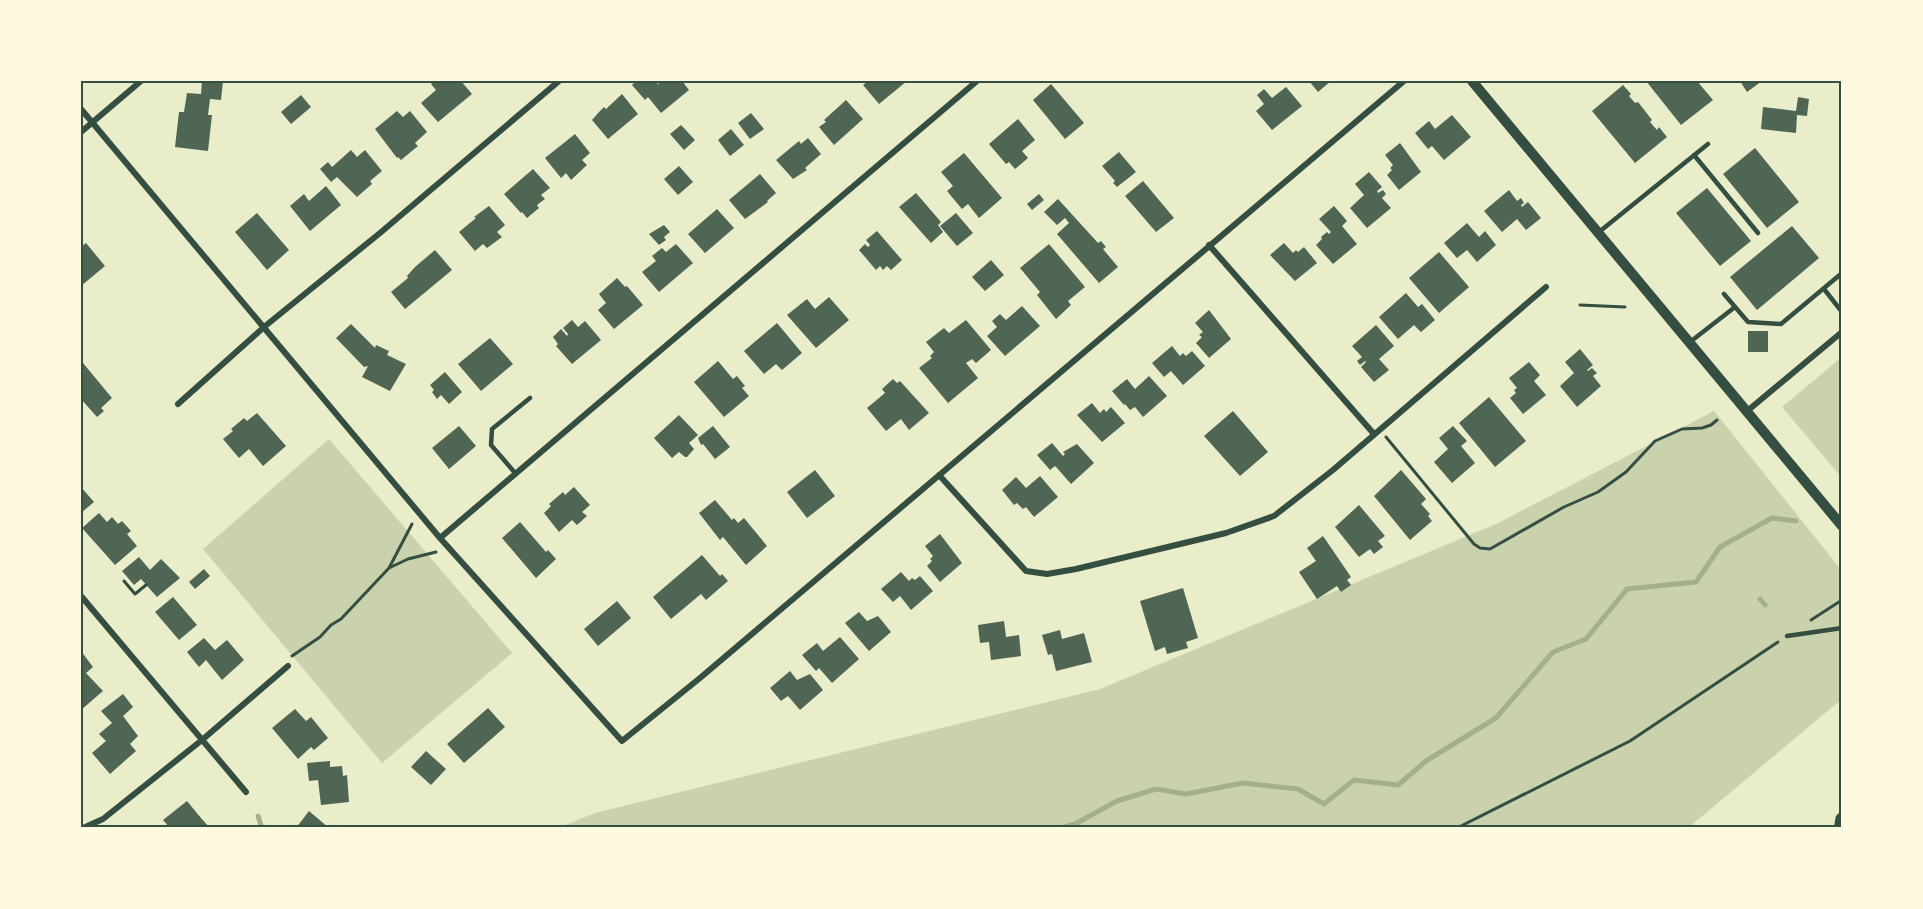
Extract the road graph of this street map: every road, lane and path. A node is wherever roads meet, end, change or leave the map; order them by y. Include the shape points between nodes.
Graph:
1 (141, 81) edge
2 (558, 81) edge
3 (976, 81) edge
4 (1404, 81) edge
5 (1472, 81) edge
6 (81, 109) edge
7 (92, 122) junction
8 (81, 132) edge
9 (1708, 144) dead end
10 (1694, 155) junction
11 (1597, 233) junction
12 (1758, 233) dead end
13 (1209, 245) junction
14 (1842, 273) edge
15 (1546, 287) dead end
16 (1824, 289) junction
17 (1724, 294) dead end
18 (1580, 305) dead end
19 (1625, 307) dead end
20 (1735, 307) junction
21 (1842, 312) edge
22 (264, 327) junction
23 (1842, 332) edge
24 (1689, 343) junction
25 (530, 398) dead end
26 (178, 404) dead end
27 (1746, 412) junction
28 (1717, 420) dead end
29 (1374, 434) junction
30 (1394, 446) dead end
31 (516, 474) junction
32 (939, 475) junction
33 (424, 517) junction
34 (1842, 526) edge
35 (440, 538) junction
36 (450, 549) junction
37 (389, 568) junction
38 (124, 581) dead end
39 (146, 585) dead end
40 (81, 596) edge
41 (1842, 600) edge
42 (1842, 628) edge
43 (1787, 636) junction
44 (288, 666) joint
45 (202, 740) junction
46 (246, 792) dead end
47 (1842, 813) edge
48 (83, 828) edge
49 (1457, 828) edge
50 (1836, 828) edge

1 - 7 street
2 - 22 street
3 - 31 street
4 - 13 street
5 - 11 street
6 - 7 street
7 - 8 street
7 - 22 street
9 - 10 lane
10 - 11 lane
10 - 12 lane
11 - 24 street
13 - 29 street
13 - 32 street
14 - 16 lane
15 - 29 street
16 - 20 lane via 1781,324 1748,322
16 - 21 lane
17 - 20 lane
18 - 19 path
20 - 24 lane
22 - 26 street
22 - 33 street
23 - 27 street
24 - 27 street
25 - 31 lane via 492,429 491,445
27 - 34 street
28 - 30 path via 1655,441 1606,487 1490,549 1474,543
29 - 32 street via 1274,516 1226,533 1047,574 1026,571
31 - 35 street
32 - 36 street via 622,741
33 - 35 street
33 - 37 path via 411,524
35 - 36 street
36 - 37 path
37 - 44 path via 341,620 290,657
38 - 39 path via 135,594
40 - 45 street
41 - 43 path
42 - 43 lane
43 - 49 path via 1630,741
44 - 45 street
45 - 46 street
45 - 48 street via 103,819
47 - 50 lane

